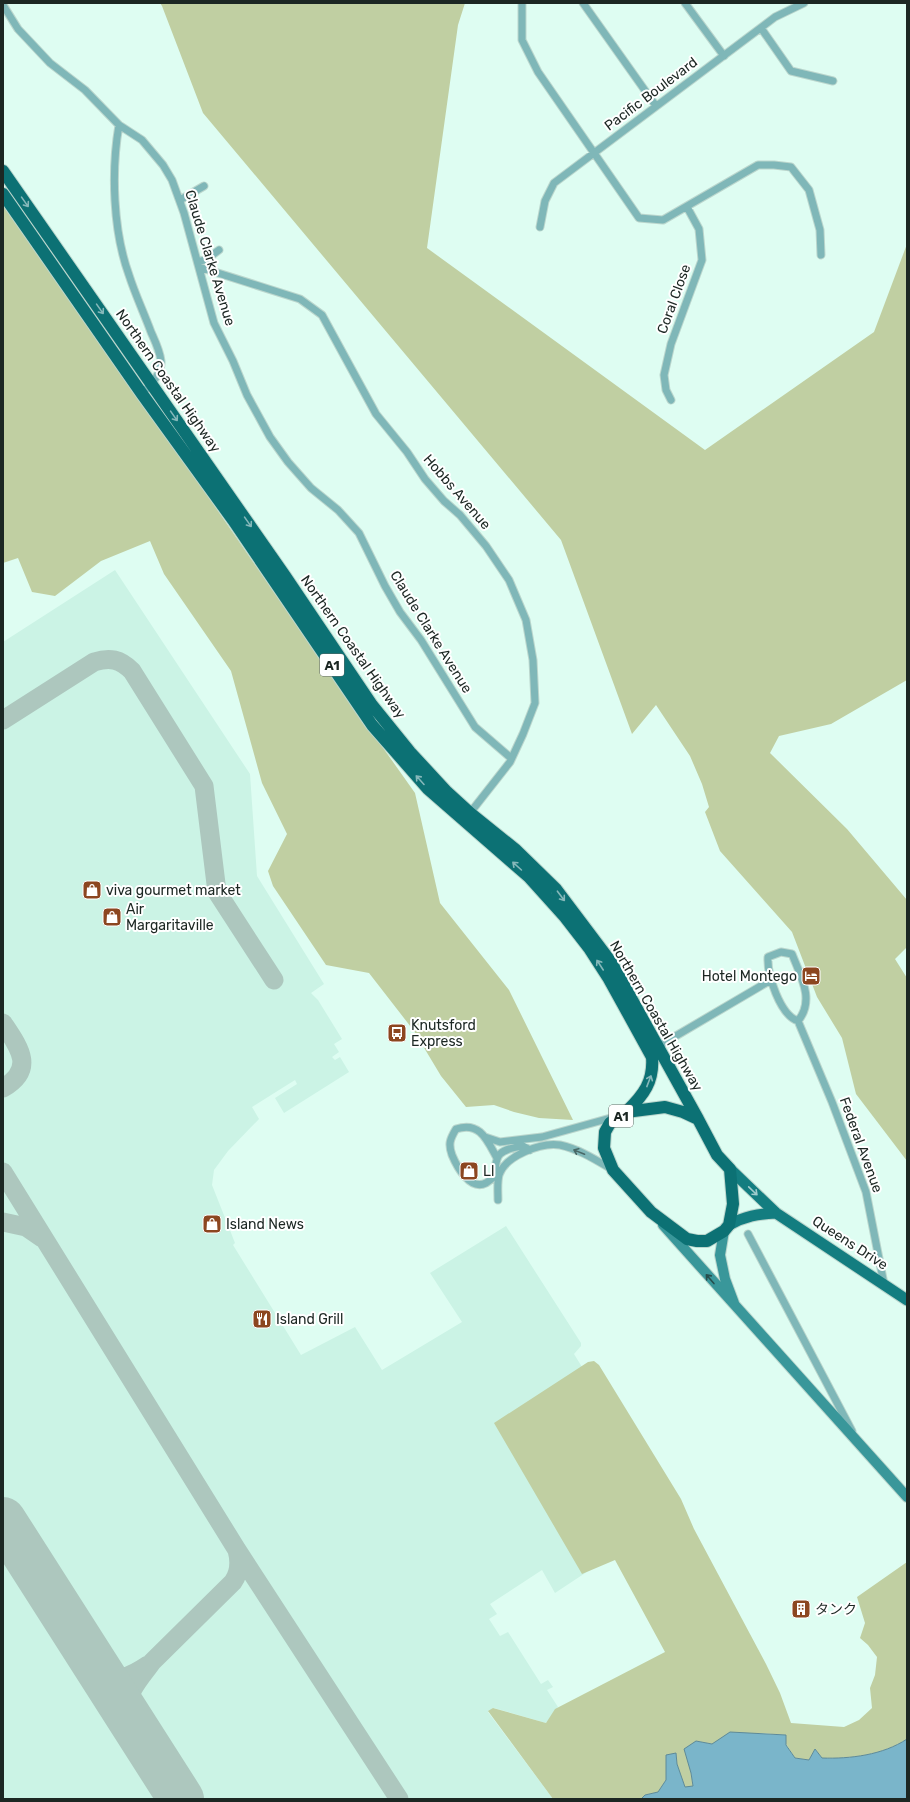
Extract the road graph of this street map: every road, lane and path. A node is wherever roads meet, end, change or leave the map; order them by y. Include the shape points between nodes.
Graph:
1 (522, 3) edge
2 (583, 3) edge
3 (684, 3) edge
4 (804, 3) edge
5 (3, 5) edge
6 (761, 28) junction
7 (724, 56) junction
8 (833, 81) dead end
9 (656, 106) junction
10 (119, 125) junction
11 (594, 152) junction
12 (3, 170) edge
13 (204, 186) dead end
14 (3, 194) edge
15 (180, 200) junction
16 (687, 208) junction
17 (540, 227) dead end
18 (218, 250) dead end
19 (821, 254) dead end
20 (198, 265) junction
21 (152, 383) junction
22 (142, 394) junction
23 (671, 400) dead end
24 (511, 758) junction
25 (470, 813) junction
26 (771, 980) junction
27 (798, 1020) junction
28 (657, 1047) junction
29 (624, 1113) junction
30 (698, 1119) junction
31 (485, 1137) junction
32 (530, 1150) junction
33 (497, 1158) junction
34 (730, 1169) junction
35 (613, 1170) junction
36 (498, 1200) dead end
37 (651, 1212) junction
38 (776, 1213) junction
39 (727, 1228) junction
40 (748, 1234) dead end
41 (884, 1284) junction
42 (907, 1300) edge
43 (736, 1308) junction
44 (860, 1446) junction
45 (907, 1497) edge

1 - 11 street via 522,40 538,72
2 - 9 street
3 - 7 street
4 - 6 street, Pacific Boulevard via 774,17
5 - 10 street, Claude Clarke Avenue via 18,29 50,63 85,90
6 - 7 street, Pacific Boulevard
6 - 8 street via 791,71
7 - 9 street, Pacific Boulevard
9 - 11 street, Pacific Boulevard
10 - 15 street, Claude Clarke Avenue via 153,150 172,180
10 - 21 street via 115,158 117,220 128,275 161,361 160,372
11 - 16 street via 639,218 664,220
11 - 17 street, Pacific Boulevard via 554,182 545,201
12 -> 21 highway, Northern Coastal Highway / A1
13 - 15 street
14 - 22 highway, Northern Coastal Highway / A1
15 - 20 street, Claude Clarke Avenue
16 - 19 street via 758,165 791,167 809,190 820,230
16 - 23 street, Coral Close via 699,229 702,260 671,344 664,375 666,390
18 - 20 street
20 - 24 street, Claude Clarke Avenue via 214,323 247,395 270,437 311,488 338,510 359,534 400,612 422,640 475,727
20 - 24 street, Hobbs Avenue via 300,299 322,315 376,414 425,479 486,546 509,580 526,620 533,660 535,703
21 - 22 street
21 -> 25 highway, Northern Coastal Highway / A1 via 372,704 410,752
29 -> 22 highway, Northern Coastal Highway / A1 via 649,1083 653,1070 652,1057 613,985 589,948 529,877 428,789 372,725 237,527
24 - 25 street, Hobbs Avenue
25 -> 28 highway, Northern Coastal Highway / A1 via 516,850 556,889 611,962
26 - 27 street via 784,1009 791,1018
26 - 27 street via 768,958 781,952 792,954 807,996 805,1012
26 - 28 street
27 - 41 street, Federal Avenue via 866,1192
28 - 30 highway, Northern Coastal Highway / A1
29 - 30 highway, A1 via 665,1107
29 - 31 street via 542,1137 500,1142
29 - 35 highway, A1 via 610,1124 605,1132 604,1148
30 - 34 highway, A1 via 717,1155
31 - 33 street
31 - 33 street via 474,1128 456,1129 449,1140 456,1163 471,1182 484,1184 491,1180 496,1170
32 - 33 street via 523,1146 514,1148 502,1152
35 -> 32 street via 585,1154 558,1145
32 - 36 street via 506,1164 500,1174
34 -> 38 main road, Queens Drive / A1
34 - 39 highway via 732,1204
35 - 37 highway, A1
37 - 39 highway, A1 via 687,1239 697,1242 707,1241
43 -> 37 main road
38 - 39 main road, A1 via 753,1214
38 - 41 main road, Queens Drive / A1
39 - 43 main road via 720,1255
40 - 44 street
41 - 42 main road, Queens Drive / A1
43 - 44 main road
44 - 45 main road

